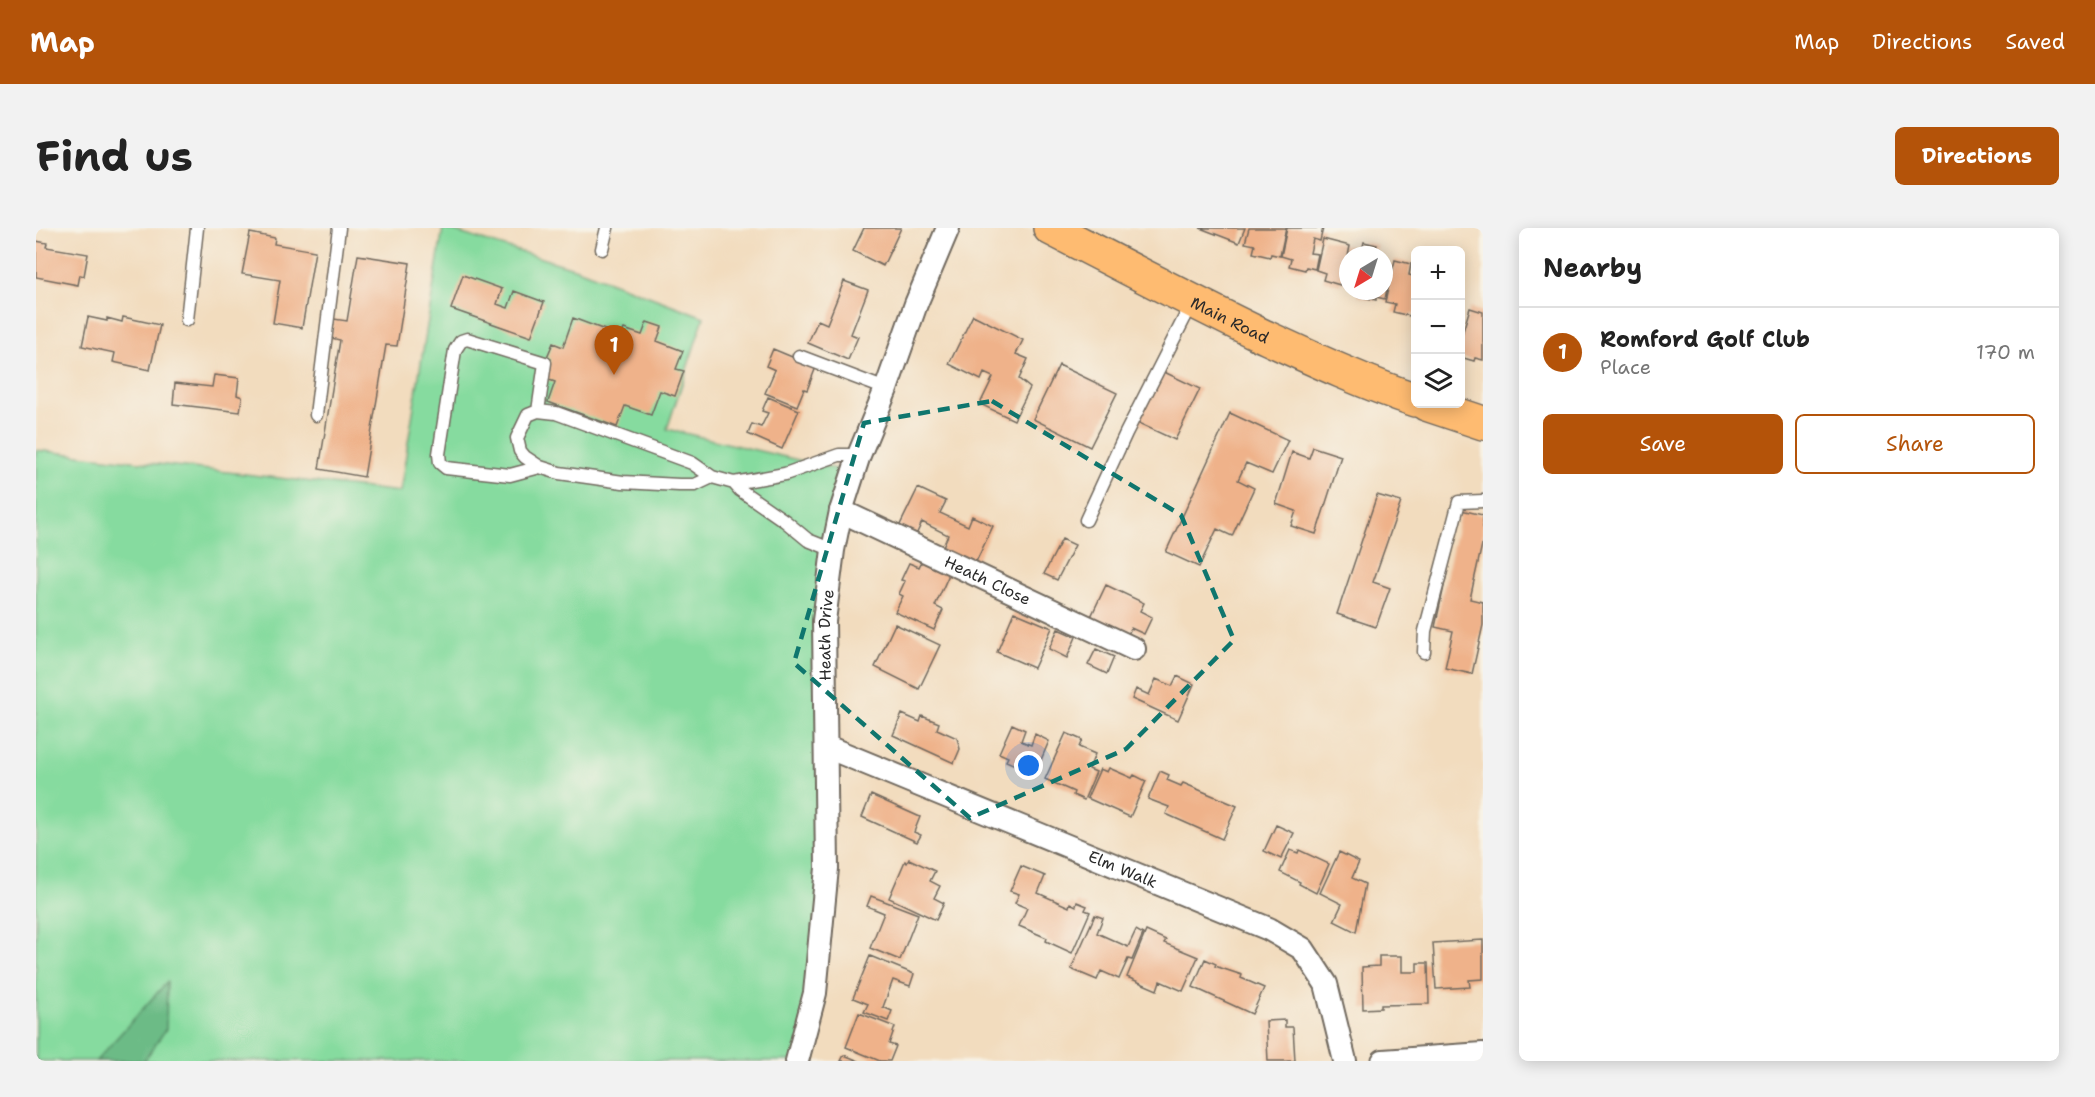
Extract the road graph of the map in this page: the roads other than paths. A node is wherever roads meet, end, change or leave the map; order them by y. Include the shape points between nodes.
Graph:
1 (197, 228) edge
2 (339, 228) edge
3 (607, 228) edge
4 (948, 228) edge
5 (1050, 228) edge
6 (602, 249) dead end
7 (1193, 302) junction
8 (187, 320) dead end
9 (800, 356) dead end
10 (886, 389) junction
11 (1411, 398) edge
12 (1438, 408) edge
13 (538, 411) junction
14 (316, 415) dead end
15 (1483, 423) edge
16 (859, 455) junction
17 (540, 467) junction
18 (712, 477) junction
19 (734, 483) junction
20 (1483, 501) edge
21 (841, 511) junction
22 (1086, 520) dead end
23 (833, 550) junction
24 (1134, 650) dead end
25 (1424, 652) dead end
26 (827, 747) junction
27 (1483, 1054) edge
28 (796, 1061) edge
29 (1345, 1061) edge
30 (1383, 1061) edge

1 - 8 lane
2 - 14 lane
3 - 6 lane
4 - 10 street, Heath Drive
5 - 7 main road, Main Road
7 - 11 main road, Main Road via 1323,364
7 - 22 lane
9 - 10 lane
10 - 16 street, Heath Drive
12 - 15 main road
13 - 17 lane via 528,416 517,438 525,458
13 - 17 lane via 545,363 467,339 461,341 455,350 440,463 446,468 510,475
13 - 18 lane via 556,413 692,463
16 - 19 lane via 839,455 785,474
16 - 21 street, Heath Drive
17 - 18 lane via 602,479 679,485 695,485
18 - 19 lane
19 - 23 lane via 808,540
20 - 25 lane via 1459,502 1425,631
21 - 23 street, Heath Drive
21 - 24 street, Heath Close
23 - 26 street, Heath Drive via 824,621
26 - 28 street, Heath Drive via 826,879 815,993
26 - 29 street, Elm Walk via 1269,929 1303,949 1326,984
27 - 30 street

